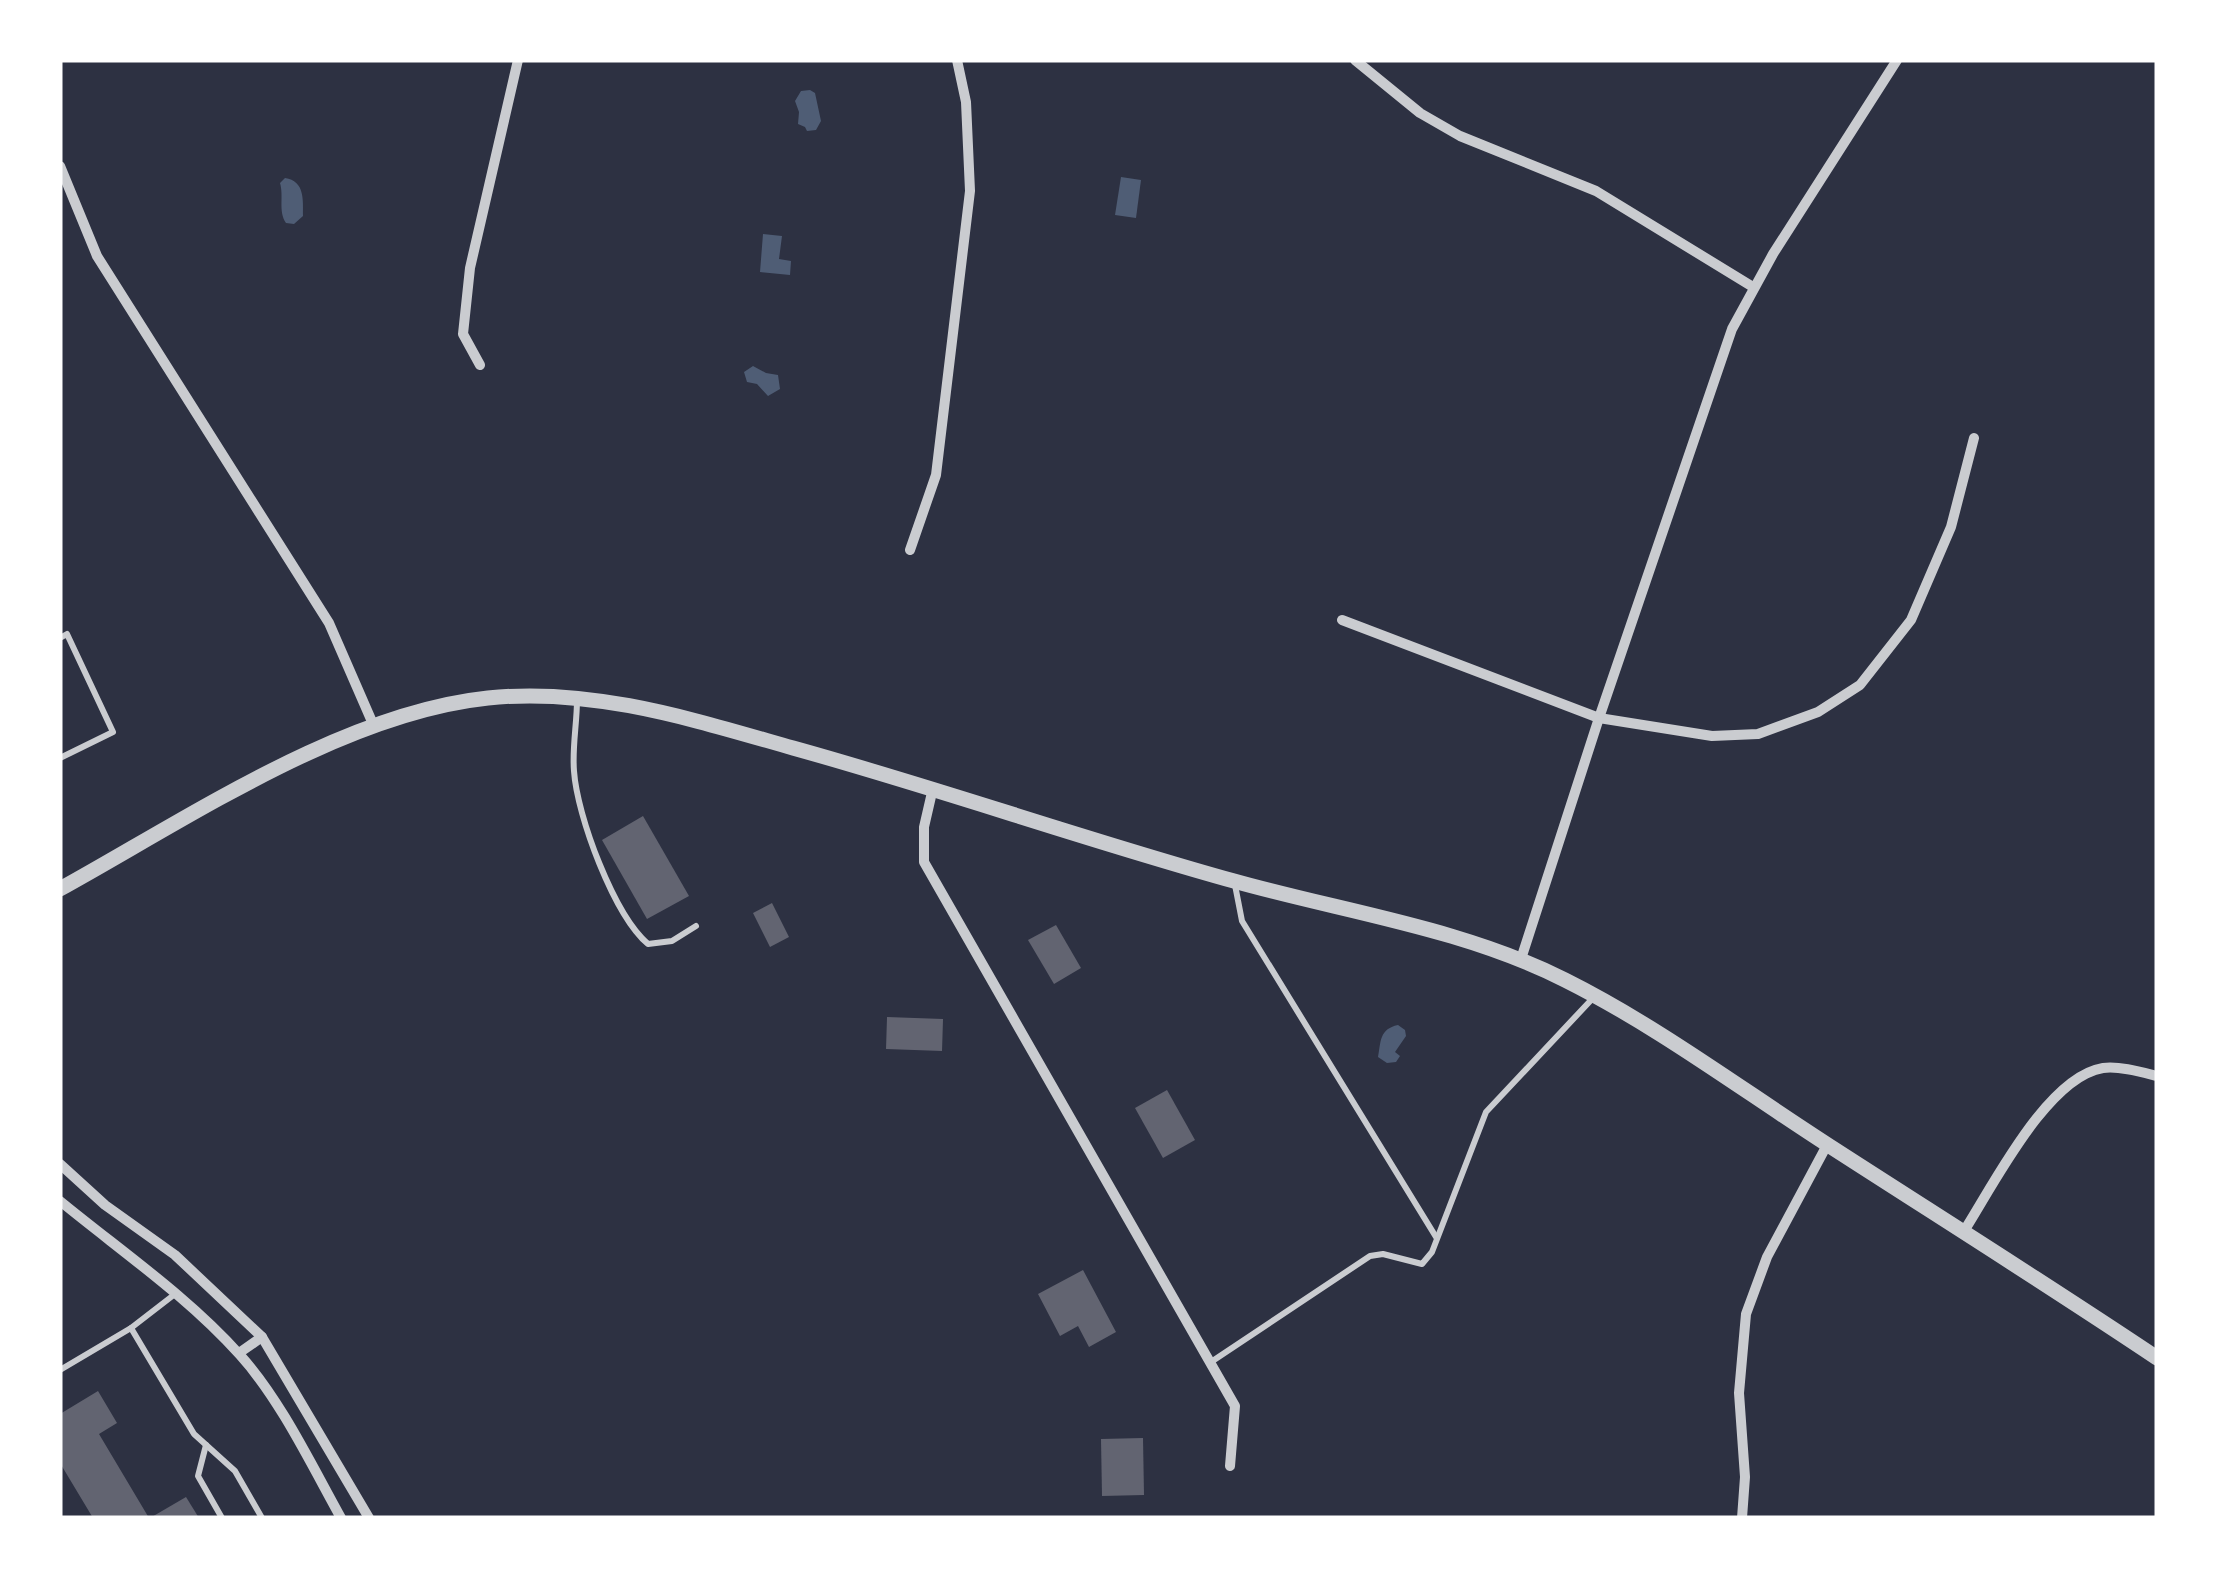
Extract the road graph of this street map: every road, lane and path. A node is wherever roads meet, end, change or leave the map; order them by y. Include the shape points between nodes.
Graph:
1 (518, 60) edge
2 (958, 60) edge
3 (1355, 60) edge
4 (1897, 60) edge
5 (60, 166) edge
6 (1753, 288) junction
7 (480, 365) dead end
8 (1974, 438) dead end
9 (910, 550) dead end
10 (1342, 620) dead end
11 (60, 638) edge
12 (577, 699) junction
13 (1599, 718) junction
14 (374, 724) junction
15 (60, 758) edge
16 (933, 788) junction
17 (1234, 882) junction
18 (60, 890) edge
19 (696, 926) dead end
20 (1521, 959) junction
21 (1595, 996) junction
22 (2157, 1076) edge
23 (1828, 1145) junction
24 (60, 1164) edge
25 (60, 1200) edge
26 (105, 1205) junction
27 (90, 1224) junction
28 (1964, 1231) junction
29 (1437, 1238) junction
30 (175, 1294) junction
31 (132, 1328) junction
32 (262, 1338) junction
33 (239, 1353) junction
34 (2157, 1358) edge
35 (1210, 1362) junction
36 (60, 1370) edge
37 (206, 1445) junction
38 (1230, 1466) dead end
39 (222, 1518) edge
40 (262, 1518) edge
41 (341, 1518) edge
42 (369, 1518) edge
43 (1742, 1518) edge

1 - 7 street via 470,268 463,334
2 - 9 street via 970,191 936,475
3 - 6 street via 1460,136 1596,191
4 - 6 street
5 - 14 street via 98,256 330,623
6 - 13 street via 1732,329
8 - 13 street via 1951,527 1911,620 1860,685 1818,712 1758,734 1712,736
10 - 13 street
11 - 15 lane via 67,634 114,732
12 - 14 street via 494,697
12 - 16 street via 660,710
12 - 19 lane via 574,772 585,827 628,919 648,944 672,941
13 - 20 street
14 - 18 street
16 - 17 street
16 - 35 street via 924,862
17 - 20 street
17 - 29 lane via 1242,921
20 - 21 street
21 - 23 street
21 - 29 lane via 1486,1112
22 - 28 street via 2102,1068 2069,1084 2044,1106
23 - 28 street
23 - 43 street via 1767,1257 1746,1314
24 - 26 street
25 - 27 street
26 - 27 street
26 - 32 street via 175,1254
27 - 30 street
28 - 34 street
29 - 35 lane via 1422,1264 1383,1254 1356,1263
30 - 31 lane
30 - 33 street
31 - 36 lane
31 - 37 lane
32 - 33 street
32 - 42 street
33 - 41 street
35 - 38 street via 1235,1406
37 - 39 lane via 198,1476
37 - 40 lane via 235,1471

